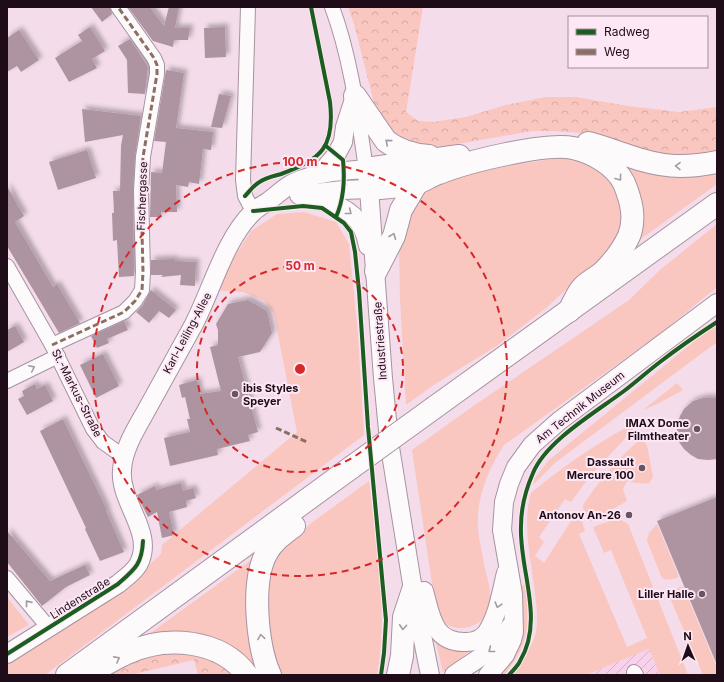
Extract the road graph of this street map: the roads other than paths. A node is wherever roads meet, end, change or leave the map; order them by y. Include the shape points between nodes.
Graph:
1 (118, 7) edge
2 (248, 7) edge
3 (332, 7) edge
4 (354, 96) junction
5 (452, 157) junction
6 (717, 162) edge
7 (320, 174) junction
8 (367, 179) junction
9 (417, 183) junction
10 (299, 195) junction
11 (717, 204) edge
12 (260, 207) junction
13 (7, 266) edge
14 (376, 271) junction
15 (717, 303) edge
16 (569, 311) junction
17 (55, 350) junction
18 (7, 381) edge
19 (124, 457) junction
20 (345, 473) junction
21 (408, 558) junction
22 (508, 567) junction
23 (7, 578) edge
24 (413, 590) junction
25 (514, 619) junction
26 (49, 628) junction
27 (7, 654) edge
28 (67, 675) edge
29 (81, 675) edge
30 (247, 675) edge
31 (270, 675) edge
32 (398, 675) edge
33 (430, 675) edge
34 (454, 675) edge
35 (488, 675) edge

1 - 17 street, Fischergasse via 157,65 157,79 143,157 142,290 136,301 124,312
2 - 12 street via 243,180 245,196
3 - 4 street, Industriestraße
5 -> 4 main road via 425,156 393,146 378,132
4 - 7 street via 343,142
4 - 8 street, Industriestraße
6 -> 5 main road via 695,166 672,166 651,163 593,144 548,139
5 - 8 main road
7 - 8 street, Karl-Leiling-Allee
7 - 12 street, Karl-Leiling-Allee via 294,183
8 - 9 main road
8 - 10 street via 344,190
8 - 14 street, Industriestraße
14 -> 9 main road via 394,236 402,210
9 -> 16 main road via 439,172 500,156 547,148 572,148 602,160 621,179 628,193 632,225 616,257 604,271 582,288
10 - 12 street
10 -> 14 street via 341,206 354,216 363,228
11 - 16 main road
12 - 19 street, Karl-Leiling-Allee via 241,226 233,239 194,323 140,422
13 - 17 street, St.-Markus-Straße
14 - 21 street, Industriestraße via 388,433
15 - 22 street, Am Technik Museum via 559,421 532,445 516,467 504,502 502,530
16 - 20 main road, bridge
18 -> 17 street, Fischergasse
17 - 19 street, St.-Markus-Straße via 102,442
19 - 26 street, Lindenstraße via 124,488 143,541 138,565 118,584
20 - 28 main road
31 -> 20 main road via 266,667 256,605 259,575 266,553 277,539 311,512
22 -> 21 street via 494,618 486,633 479,640 461,642 447,638 437,631 422,583
21 - 24 street, Industriestraße
22 - 25 street, Am Technik Museum
26 -> 23 street
24 -> 32 main road via 404,617 402,656
24 - 33 street, Industriestraße
25 -> 34 street via 498,644
25 - 35 street, Am Technik Museum via 510,646 502,660
26 - 27 street, Lindenstraße
29 -> 30 main road via 128,652 172,642 192,643 210,648 231,659

